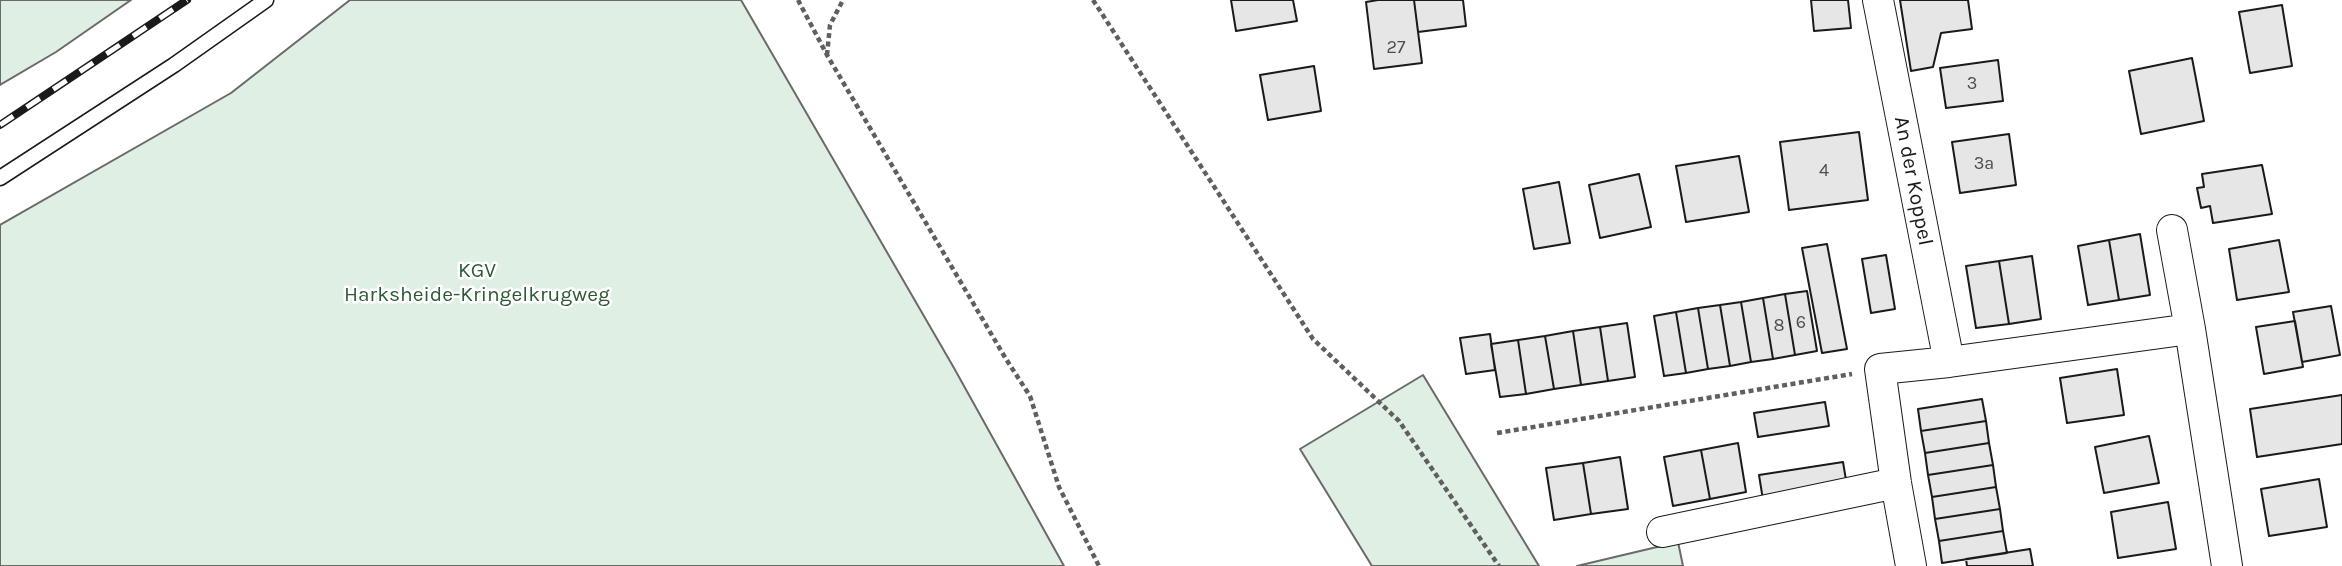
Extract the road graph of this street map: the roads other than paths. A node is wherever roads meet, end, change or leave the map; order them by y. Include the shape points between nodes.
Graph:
1 (266, 0) edge
2 (1878, 0) edge
3 (0, 177) edge
4 (2172, 230) dead end
5 (2190, 329) junction
6 (1949, 362) junction
7 (1896, 483) junction
8 (1661, 532) dead end
9 (1911, 566) edge
10 (2227, 566) edge

1 - 3 lane
2 - 6 street, An der Koppel
4 - 5 street
5 - 6 street
5 - 10 street
6 - 7 street via 1880,369
7 - 8 street
7 - 9 street

